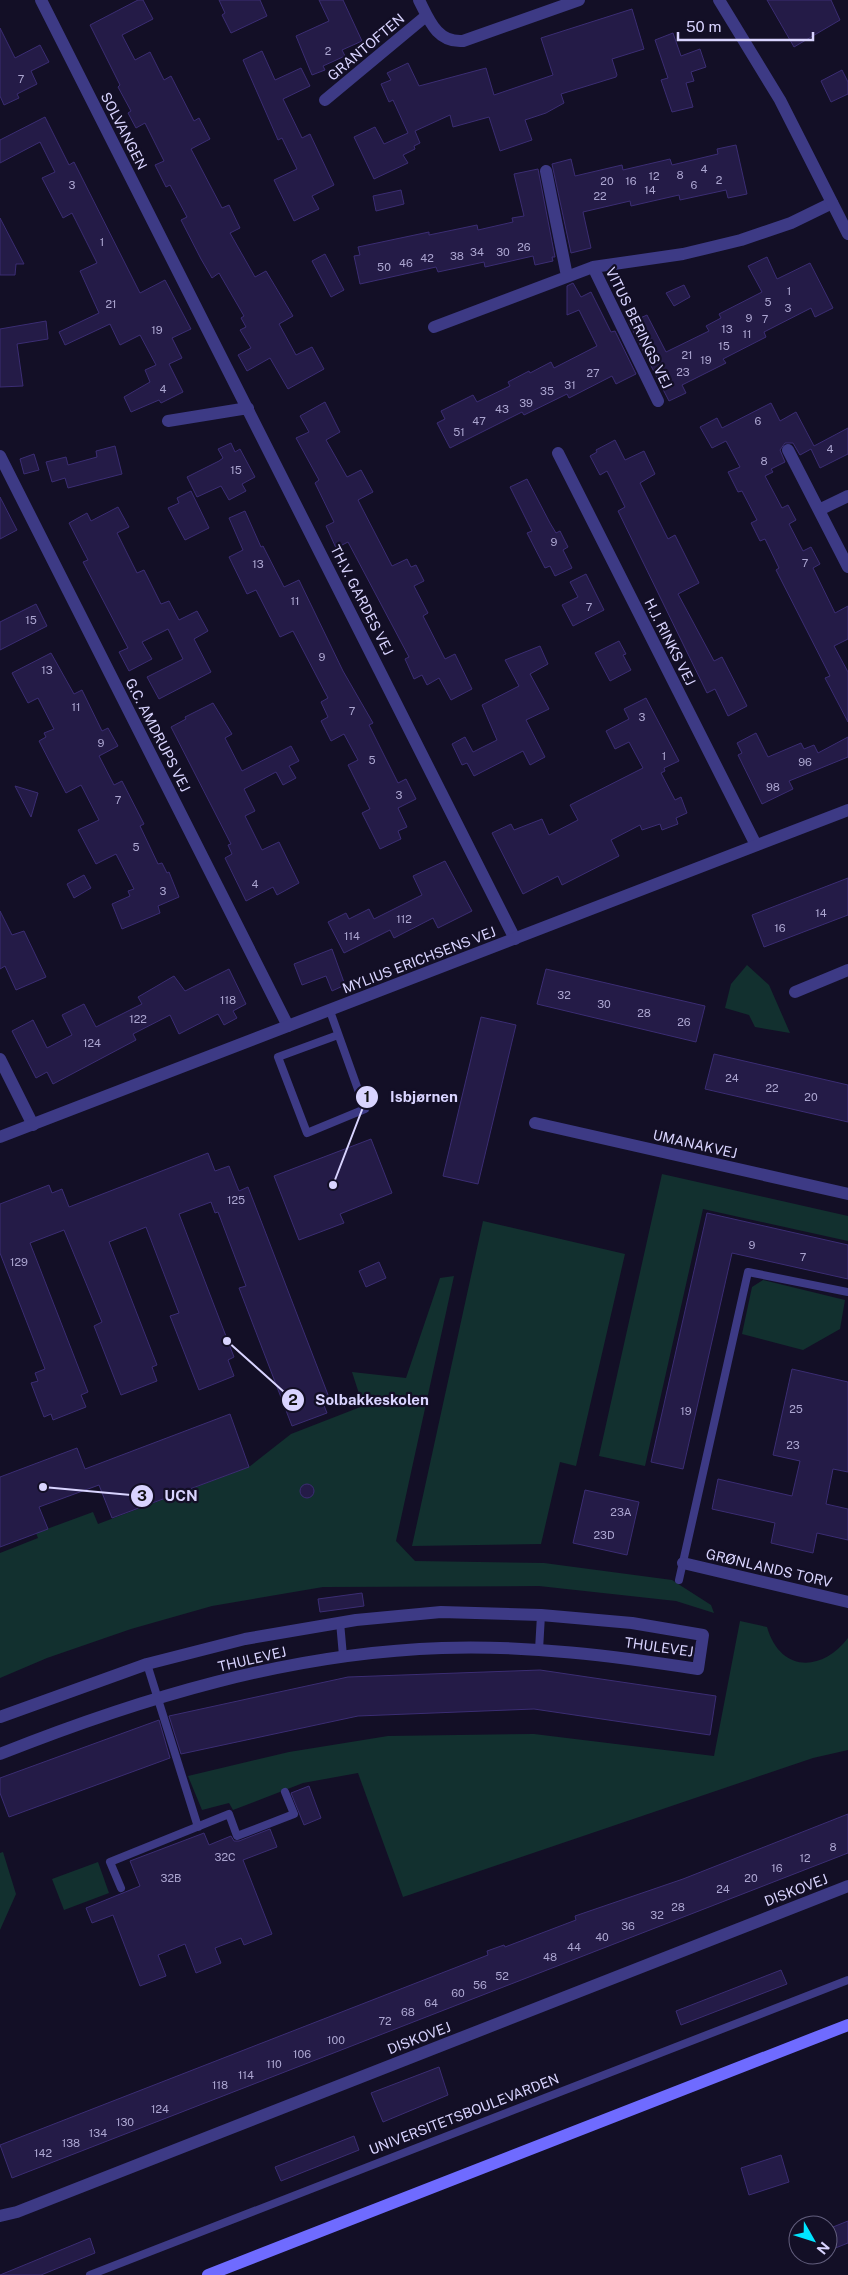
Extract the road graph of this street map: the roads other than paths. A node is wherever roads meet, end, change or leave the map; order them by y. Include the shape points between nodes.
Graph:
1 (41, 0) edge
2 (419, 0) edge
3 (579, 0) edge
4 (719, 0) edge
5 (426, 16) junction
6 (326, 100) dead end
7 (546, 172) dead end
8 (832, 203) junction
9 (848, 234) edge
10 (593, 267) junction
11 (182, 276) joint
12 (567, 276) junction
13 (434, 327) dead end
14 (658, 401) dead end
15 (248, 408) junction
16 (168, 421) dead end
17 (788, 450) dead end
18 (558, 452) dead end
19 (0, 456) edge
20 (848, 496) edge
21 (819, 510) junction
22 (848, 567) edge
23 (848, 810) edge
24 (756, 845) junction
25 (515, 938) junction
26 (848, 970) edge
27 (795, 992) dead end
28 (330, 1011) junction
29 (288, 1026) junction
30 (338, 1035) junction
31 (0, 1059) edge
32 (535, 1124) dead end
33 (33, 1125) junction
34 (0, 1138) edge
35 (848, 1194) edge
36 (848, 1292) edge
37 (682, 1563) junction
38 (679, 1580) dead end
39 (848, 1602) edge
40 (541, 1615) junction
41 (340, 1622) junction
42 (539, 1650) junction
43 (344, 1656) junction
44 (147, 1664) junction
45 (157, 1698) junction
46 (0, 1717) edge
47 (0, 1754) edge
48 (285, 1792) dead end
49 (198, 1827) junction
50 (848, 1886) edge
51 (121, 1888) dead end
52 (848, 1980) edge
53 (848, 2025) edge
54 (0, 2216) edge
55 (90, 2275) edge
56 (208, 2275) edge

1 - 11 street, SOLVANGEN
2 - 5 street
3 - 5 street via 463,41 444,39
4 - 8 street via 780,100
5 - 6 street, GRANTOFTEN
7 - 12 street
8 - 9 street
8 - 10 street, VITUS BERINGS VEJ via 791,223 741,240 683,254
10 - 12 street, VITUS BERINGS VEJ
10 - 14 street, VITUS BERINGS VEJ
11 - 15 street, TH.V. GARDES VEJ
12 - 13 street, VITUS BERINGS VEJ
15 - 16 street
15 - 25 street, TH.V. GARDES VEJ
17 - 21 street
18 - 24 street, H.J. RINKS VEJ
19 - 29 street, G.C. AMDRUPS VEJ
20 - 21 street
21 - 22 street
23 - 24 street, MYLIUS ERICHSENS VEJ
24 - 25 street, MYLIUS ERICHSENS VEJ
25 - 28 street, MYLIUS ERICHSENS VEJ
26 - 27 street
28 - 29 street, MYLIUS ERICHSENS VEJ
28 - 30 lane
29 - 33 street, MYLIUS ERICHSENS VEJ
30 - 30 lane via 364,1109 307,1133 278,1057
31 - 33 street
32 - 35 street, UMANAKVEJ
33 - 34 street, MYLIUS ERICHSENS VEJ
36 - 37 lane via 748,1272
37 - 38 lane
37 - 39 street, GRØNLANDS TORV
40 - 41 street, THULEVEJ via 441,1612
40 - 42 lane
40 - 42 street, THULEVEJ via 632,1623 702,1635 698,1669 622,1656
41 - 43 lane
41 - 44 street, THULEVEJ via 245,1640
42 - 43 street, THULEVEJ via 443,1648
43 - 45 street, THULEVEJ via 250,1674
44 - 45 lane
44 - 46 street, THULEVEJ
45 - 47 street, THULEVEJ
45 - 49 lane
48 - 49 lane via 294,1814 237,1836 229,1814
49 - 51 lane via 110,1862
50 - 54 street, DISKOVEJ
52 - 55 lane, UNIVERSITETSBOULEVARDEN
53 - 56 main road

